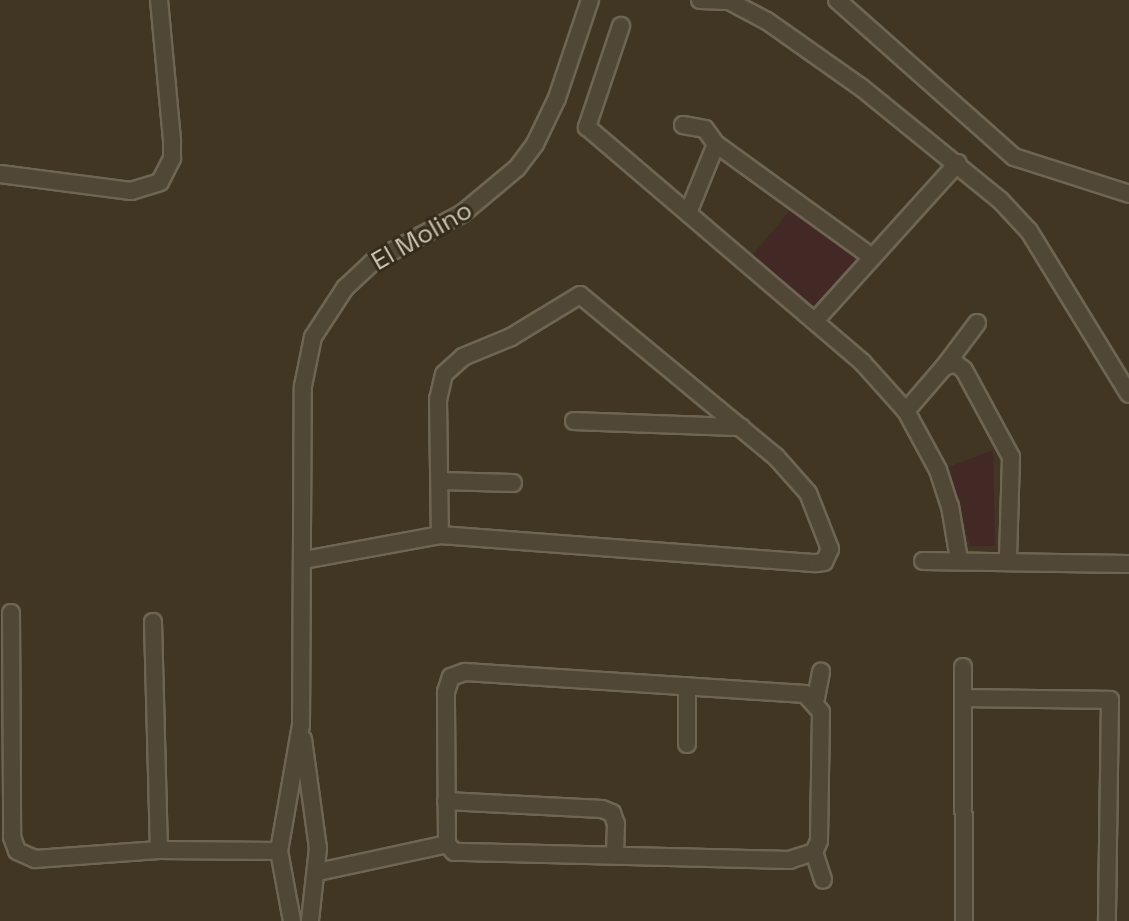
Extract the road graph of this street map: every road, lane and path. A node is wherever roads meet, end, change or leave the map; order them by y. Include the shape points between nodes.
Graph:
1 (159, 0) edge
2 (590, 0) edge
3 (700, 0) edge
4 (837, 0) edge
5 (728, 1) edge
6 (621, 26) dead end
7 (683, 125) dead end
8 (716, 144) junction
9 (958, 163) junction
10 (0, 174) edge
11 (1129, 194) edge
12 (688, 213) junction
13 (872, 257) junction
14 (815, 321) junction
15 (977, 323) dead end
16 (944, 367) junction
17 (1129, 394) edge
18 (906, 411) junction
19 (574, 421) dead end
20 (741, 427) junction
21 (440, 481) junction
22 (513, 483) dead end
23 (440, 535) junction
24 (304, 560) junction
25 (959, 560) junction
26 (923, 561) dead end
27 (1008, 561) junction
28 (1129, 564) edge
29 (11, 613) dead end
30 (153, 622) dead end
31 (963, 667) dead end
32 (821, 672) dead end
33 (687, 686) junction
34 (966, 698) junction
35 (815, 703) junction
36 (301, 725) junction
37 (687, 744) dead end
38 (446, 801) junction
39 (280, 819) junction
40 (315, 821) junction
41 (447, 844) junction
42 (159, 850) junction
43 (279, 851) junction
44 (814, 852) junction
45 (615, 855) junction
46 (317, 878) junction
47 (823, 880) dead end
48 (283, 884) junction
49 (292, 921) edge
50 (310, 921) edge
51 (964, 921) edge
52 (1107, 921) edge

1 - 10 street via 172,140 172,158 160,182 131,191
2 - 24 street, El Molino via 557,98 517,168 463,213 374,261 345,288 319,326 303,386
3 - 5 street
4 - 11 street via 1014,157
5 - 9 street via 838,72
6 - 12 street via 587,127
7 - 8 street via 705,129
8 - 12 street
8 - 13 street
9 - 13 street
9 - 17 street via 1029,231
12 - 14 street
13 - 14 street
14 - 18 street
15 - 16 street
16 - 18 street
16 - 27 street via 955,363 964,370 1008,445
18 - 25 street via 946,494
19 - 20 street
20 - 21 street via 580,295 511,337 463,357 444,374 438,399
20 - 23 street via 808,493 829,539 824,562
21 - 22 street
21 - 23 street
23 - 24 street
24 - 36 street, El Molino
25 - 26 street
25 - 27 street
27 - 28 street
29 - 42 street via 12,837 17,851 35,859
30 - 42 street
31 - 34 street
32 - 35 street
33 - 35 street via 805,694
33 - 37 street
33 - 38 street via 465,672 451,677 446,692
34 - 51 street
34 - 52 street via 1110,700
35 - 44 street via 821,712 819,841
36 - 39 street, El Molino
36 - 40 street, El Molino
38 - 41 street
38 - 45 street via 602,809 612,813 616,824
39 - 40 street via 301,815
39 - 43 street, El Molino
40 - 46 street, El Molino
41 - 45 street via 470,855
41 - 46 street
42 - 43 street
43 - 48 street, El Molino
44 - 45 street via 790,860
44 - 47 street
46 - 48 street via 296,888
46 - 50 street, El Molino
48 - 49 street, El Molino

